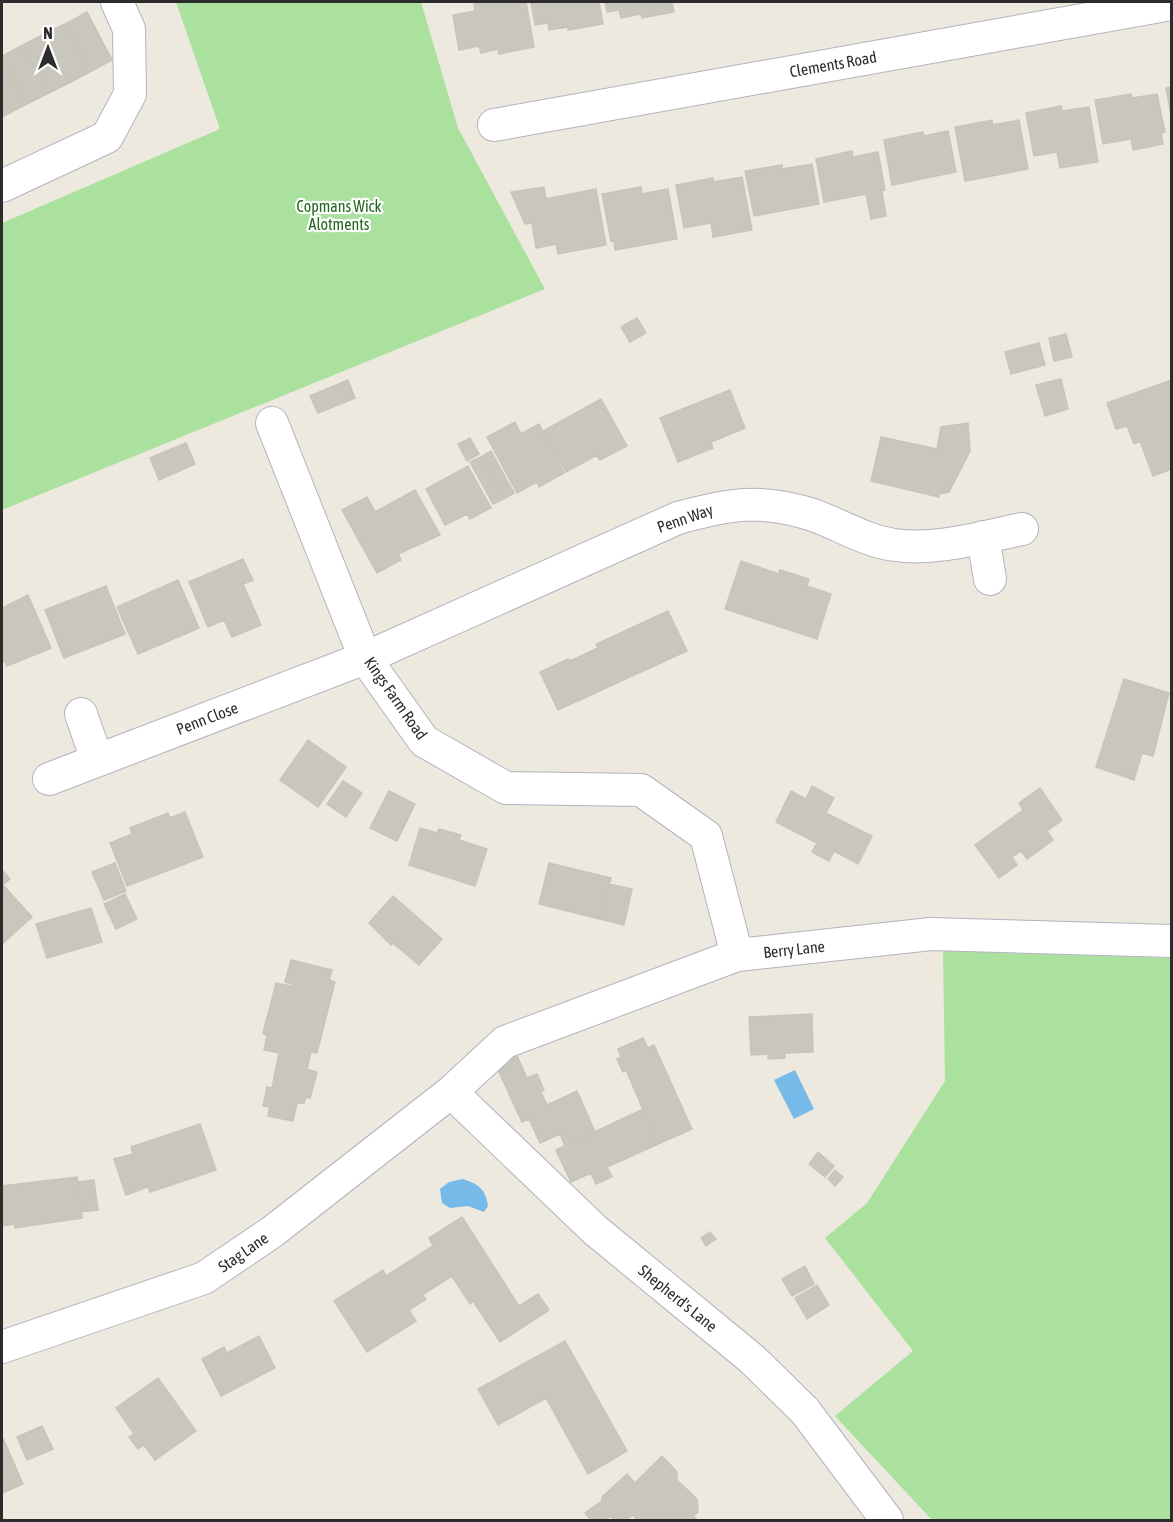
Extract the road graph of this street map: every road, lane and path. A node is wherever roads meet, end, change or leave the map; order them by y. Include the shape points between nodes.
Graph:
1 (1172, 4) edge
2 (123, 15) edge
3 (494, 125) dead end
4 (2, 186) edge
5 (272, 423) dead end
6 (1022, 529) dead end
7 (983, 537) junction
8 (990, 579) dead end
9 (365, 658) junction
10 (81, 714) dead end
11 (97, 760) junction
12 (49, 779) dead end
13 (1172, 941) edge
14 (737, 955) junction
15 (451, 1092) junction
16 (2, 1347) edge
17 (887, 1521) edge

1 - 3 street, Clements Road
2 - 4 street via 130,94 106,137
5 - 9 street, Kings Farm Road
6 - 7 street, Penn Way
7 - 8 street
7 - 9 street, Penn Way via 896,546 768,504 723,505 678,518
9 - 11 street, Penn Close
9 - 14 street, Kings Farm Road via 424,741 506,788 641,790 706,836
10 - 11 street
11 - 12 street, Penn Close
13 - 14 street, Berry Lane via 931,934
14 - 15 street, Berry Lane via 505,1042
15 - 16 street, Stag Lane via 273,1232 204,1278
15 - 17 street, Shepherd's Lane via 595,1230 752,1359 805,1411

